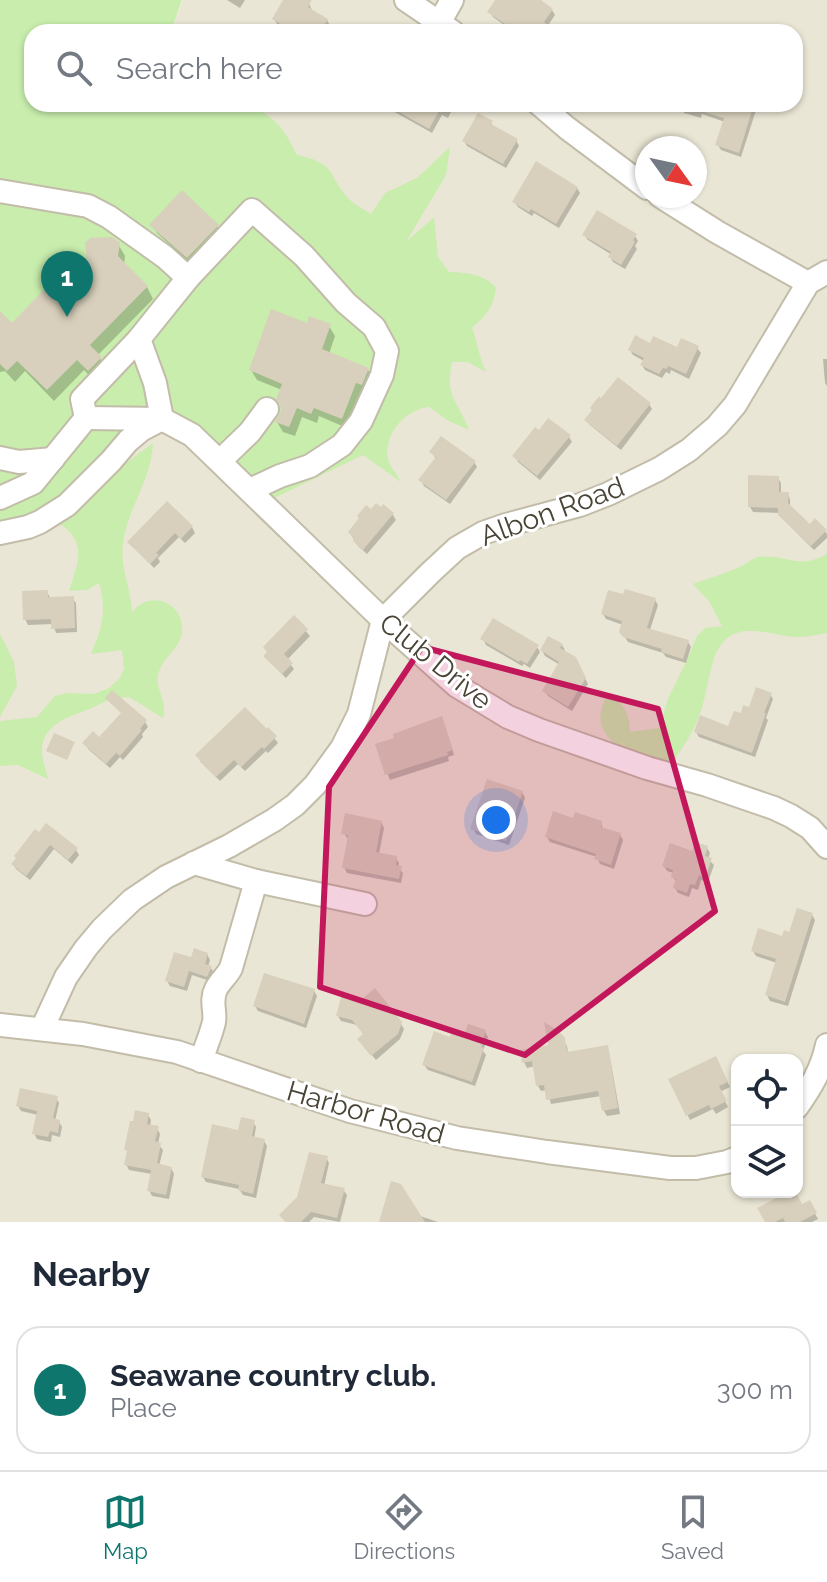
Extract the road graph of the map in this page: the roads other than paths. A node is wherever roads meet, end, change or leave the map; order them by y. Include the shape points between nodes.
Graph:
1 (406, 0) edge
2 (452, 0) edge
3 (440, 24) edge
4 (447, 24) edge
5 (548, 112) edge
6 (635, 179) edge
7 (0, 191) edge
8 (679, 208) edge
9 (817, 277) edge
10 (188, 278) junction
11 (139, 339) junction
12 (267, 409) dead end
13 (86, 418) junction
14 (162, 419) junction
15 (0, 458) edge
16 (53, 459) junction
17 (220, 461) junction
18 (250, 490) junction
19 (0, 498) edge
20 (0, 533) edge
21 (383, 620) junction
22 (827, 847) edge
23 (194, 863) junction
24 (256, 881) junction
25 (365, 904) dead end
26 (0, 1025) edge
27 (42, 1029) junction
28 (826, 1055) edge
29 (201, 1061) junction
30 (803, 1098) edge
31 (731, 1160) edge

1 - 3 street
2 - 4 street
5 - 6 street
7 - 10 street via 88,206
8 - 9 street via 717,232
9 - 21 street, Albon Road via 735,405 689,450 608,494 483,533 457,548
10 - 11 street
10 - 18 street via 252,210 374,327 387,351 361,421 342,445 310,466
11 - 13 street via 82,399
11 - 14 street
12 - 17 street
13 - 14 street
13 - 16 street
14 - 17 street, Club Drive via 192,435
14 - 20 street via 128,441 67,505 40,522
15 - 16 street
16 - 19 street via 33,483
17 - 18 street, Club Drive
18 - 21 street, Club Drive
21 - 22 street, Club Drive via 457,686 508,717 774,808 810,828
21 - 23 street via 359,714 315,785 274,820
23 - 24 street
23 - 27 street via 132,900 102,929 66,977
24 - 25 street
24 - 29 street via 231,968 215,990 215,1015
26 - 27 street, Harbor Road
27 - 29 street, Harbor Road via 177,1052
28 - 30 street
29 - 31 street, Harbor Road via 350,1111 457,1138 670,1168

